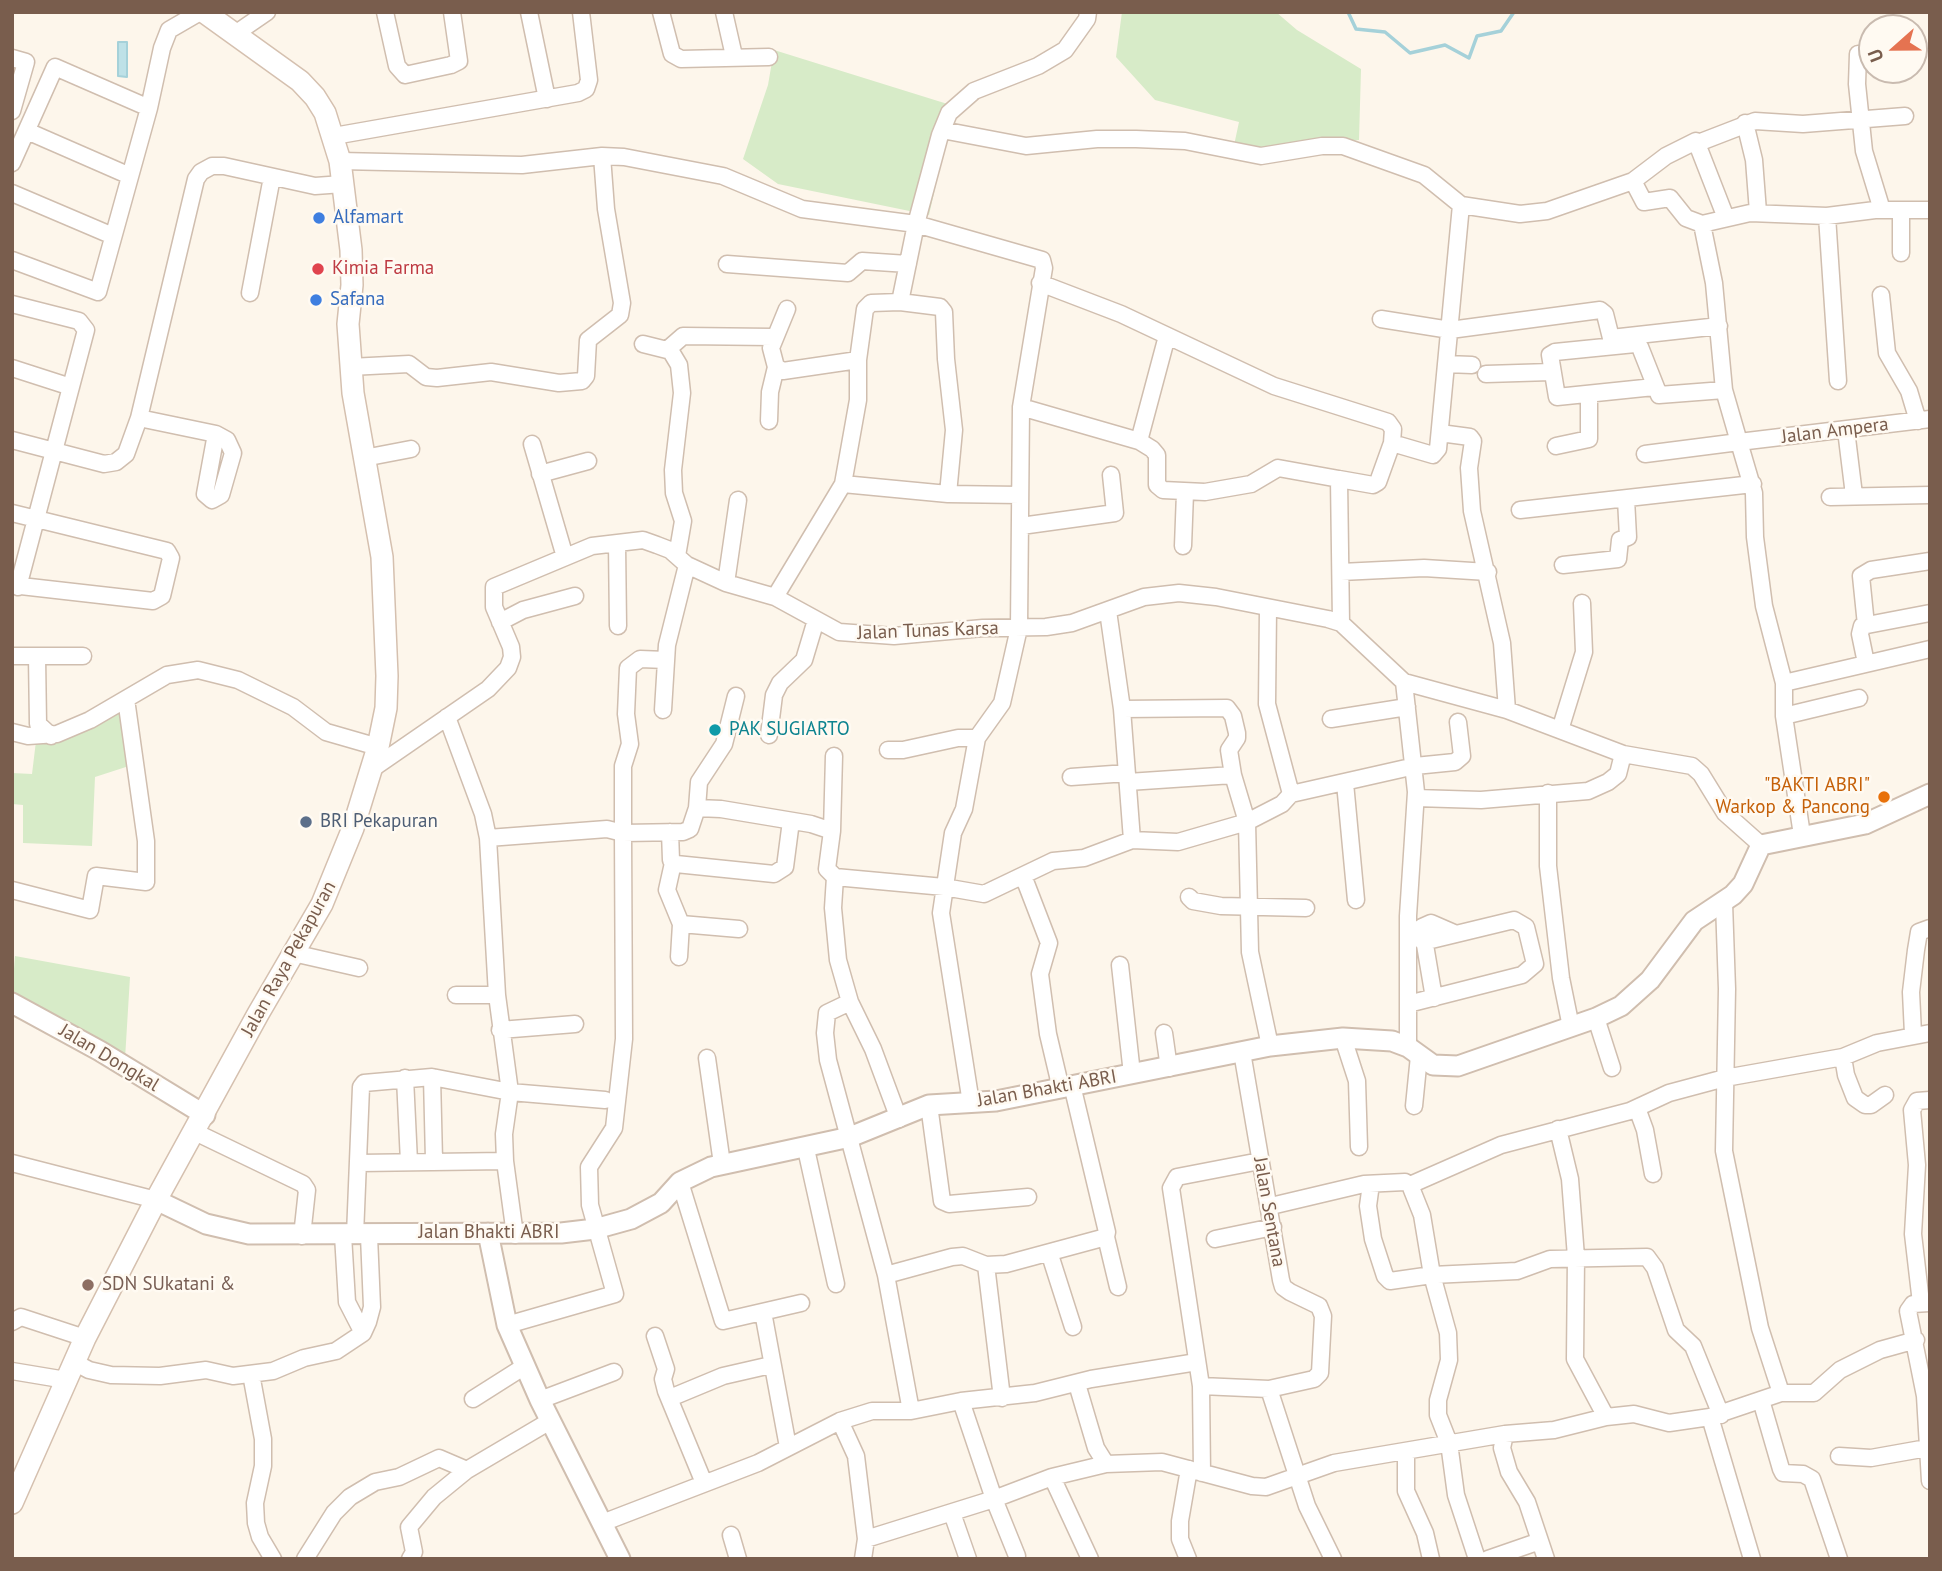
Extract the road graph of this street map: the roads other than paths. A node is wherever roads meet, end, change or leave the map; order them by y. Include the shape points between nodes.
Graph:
1 (202, 12) edge
2 (267, 12) edge
3 (385, 12) edge
4 (452, 12) edge
5 (529, 12) edge
6 (581, 12) edge
7 (661, 12) edge
8 (724, 12) edge
9 (1088, 12) edge
10 (235, 34) junction
11 (734, 56) junction
12 (769, 57) dead end
13 (12, 58) edge
14 (1859, 84) edge
15 (547, 99) junction
16 (149, 108) junction
17 (12, 111) edge
18 (1905, 116) dead end
19 (1860, 119) junction
20 (1745, 123) junction
21 (942, 130) junction
22 (27, 131) junction
23 (334, 136) junction
24 (1698, 143) junction
25 (602, 156) junction
26 (341, 161) junction
27 (12, 163) edge
28 (130, 176) junction
29 (272, 177) junction
30 (1633, 181) junction
31 (343, 184) junction
32 (12, 192) edge
33 (1461, 205) junction
34 (1882, 210) junction
35 (1901, 210) junction
36 (1930, 210) edge
37 (1758, 212) junction
38 (1827, 216) junction
39 (1726, 218) junction
40 (916, 224) junction
41 (1702, 224) junction
42 (113, 236) junction
43 (1901, 253) dead end
44 (12, 260) edge
45 (727, 264) dead end
46 (908, 264) junction
47 (1040, 283) junction
48 (250, 293) dead end
49 (1881, 295) dead end
50 (900, 302) junction
51 (12, 304) edge
52 (788, 309) dead end
53 (1381, 319) dead end
54 (1719, 326) junction
55 (1450, 330) junction
56 (1167, 336) junction
57 (773, 338) junction
58 (643, 344) dead end
59 (670, 350) junction
60 (858, 360) junction
61 (1446, 364) junction
62 (1472, 365) dead end
63 (350, 367) junction
64 (776, 367) junction
65 (12, 368) edge
66 (1551, 372) junction
67 (1486, 374) dead end
68 (1838, 381) dead end
69 (71, 387) junction
70 (1654, 387) junction
71 (1724, 390) junction
72 (1589, 395) junction
73 (1021, 408) junction
74 (139, 418) junction
75 (1924, 420) edge
76 (769, 421) dead end
77 (1846, 430) junction
78 (1440, 433) junction
79 (216, 434) dead end
80 (12, 440) edge
81 (1139, 441) junction
82 (1740, 442) junction
83 (1392, 443) junction
84 (532, 444) dead end
85 (1556, 446) dead end
86 (411, 449) dead end
87 (57, 451) junction
88 (1645, 454) dead end
89 (364, 458) junction
90 (588, 461) dead end
91 (540, 474) junction
92 (1111, 475) dead end
93 (1339, 479) junction
94 (843, 484) junction
95 (1753, 484) junction
96 (1185, 493) junction
97 (948, 494) junction
98 (1020, 495) junction
99 (1854, 495) junction
100 (1930, 495) edge
101 (1830, 497) dead end
102 (1626, 499) junction
103 (738, 500) dead end
104 (1520, 510) dead end
105 (12, 513) edge
106 (37, 520) junction
107 (1021, 526) junction
108 (617, 543) junction
109 (1182, 545) dead end
110 (565, 557) junction
111 (682, 561) junction
112 (1930, 561) edge
113 (1563, 565) dead end
114 (1341, 572) junction
115 (1488, 572) junction
116 (726, 583) junction
117 (15, 586) edge
118 (575, 596) dead end
119 (775, 597) junction
120 (1582, 603) dead end
121 (1268, 609) junction
122 (1108, 611) junction
123 (1930, 613) edge
124 (816, 620) junction
125 (500, 622) junction
126 (1341, 623) junction
127 (1866, 625) junction
128 (618, 626) dead end
129 (1019, 628) junction
130 (1930, 649) edge
131 (12, 656) edge
132 (37, 656) junction
133 (83, 656) dead end
134 (666, 660) junction
135 (1866, 663) junction
136 (1404, 682) junction
137 (1784, 683) junction
138 (736, 696) dead end
139 (1859, 698) dead end
140 (125, 699) junction
141 (1407, 707) junction
142 (1122, 709) junction
143 (663, 710) dead end
144 (1507, 710) junction
145 (1784, 716) junction
146 (447, 717) junction
147 (1331, 719) dead end
148 (1458, 722) dead end
149 (1560, 730) junction
150 (12, 732) edge
151 (769, 735) dead end
152 (51, 736) junction
153 (977, 738) junction
154 (378, 747) junction
155 (888, 750) dead end
156 (1623, 754) junction
157 (834, 756) dead end
158 (1415, 766) junction
159 (372, 769) junction
160 (1233, 775) junction
161 (1071, 777) dead end
162 (1128, 777) junction
163 (1345, 783) junction
164 (1548, 793) junction
165 (1291, 794) junction
166 (1930, 794) edge
167 (1416, 798) junction
168 (697, 808) junction
169 (792, 821) junction
170 (1247, 822) junction
171 (832, 831) junction
172 (670, 832) junction
173 (623, 833) junction
174 (1802, 835) junction
175 (488, 838) junction
176 (1132, 840) junction
177 (1761, 845) junction
178 (673, 863) junction
179 (835, 877) junction
180 (1024, 878) junction
181 (944, 887) junction
182 (12, 890) edge
183 (1189, 897) dead end
184 (1356, 900) dead end
185 (1724, 902) junction
186 (1247, 908) junction
187 (1306, 908) dead end
188 (681, 924) junction
189 (1930, 928) edge
190 (739, 929) dead end
191 (293, 953) junction
192 (679, 957) dead end
193 (1121, 965) dead end
194 (359, 968) dead end
195 (456, 995) dead end
196 (497, 995) junction
197 (1434, 998) junction
198 (850, 1002) junction
199 (12, 1003) edge
200 (1408, 1004) junction
201 (1596, 1018) junction
202 (575, 1024) dead end
203 (1571, 1027) junction
204 (500, 1030) junction
205 (1164, 1033) dead end
206 (1922, 1033) edge
207 (1343, 1038) junction
208 (1270, 1045) junction
209 (1242, 1052) junction
210 (1413, 1052) junction
211 (1843, 1057) junction
212 (707, 1058) dead end
213 (1169, 1068) junction
214 (1612, 1068) dead end
215 (1132, 1074) junction
216 (432, 1077) junction
217 (405, 1078) junction
218 (1725, 1078) junction
219 (1067, 1087) junction
220 (510, 1092) junction
221 (1885, 1095) dead end
222 (605, 1100) dead end
223 (1930, 1100) edge
224 (971, 1103) junction
225 (929, 1105) junction
226 (1414, 1106) dead end
227 (1637, 1108) junction
228 (899, 1119) junction
229 (200, 1124) junction
230 (1558, 1129) junction
231 (850, 1137) junction
232 (1923, 1143) edge
233 (1359, 1147) dead end
234 (806, 1149) junction
235 (434, 1160) junction
236 (409, 1161) junction
237 (505, 1161) junction
238 (1260, 1161) junction
239 (12, 1163) edge
240 (359, 1163) junction
241 (722, 1164) junction
242 (1653, 1174) dead end
243 (680, 1182) junction
244 (1371, 1184) junction
245 (1410, 1185) junction
246 (1028, 1197) dead end
247 (156, 1200) junction
248 (1270, 1206) junction
249 (1273, 1227) junction
250 (595, 1229) junction
251 (488, 1233) junction
252 (1913, 1234) junction
253 (1930, 1234) edge
254 (356, 1235) junction
255 (515, 1235) junction
256 (302, 1236) junction
257 (1105, 1237) junction
258 (1215, 1239) dead end
259 (1050, 1255) junction
260 (1576, 1257) junction
261 (986, 1265) junction
262 (886, 1275) junction
263 (1432, 1275) junction
264 (836, 1284) dead end
265 (1118, 1287) dead end
266 (801, 1303) dead end
267 (1925, 1303) edge
268 (763, 1312) junction
269 (12, 1322) edge
270 (507, 1325) junction
271 (1073, 1327) dead end
272 (363, 1333) junction
273 (655, 1336) dead end
274 (85, 1338) junction
275 (1916, 1340) junction
276 (1197, 1362) junction
277 (771, 1365) junction
278 (525, 1366) junction
279 (12, 1371) edge
280 (70, 1371) junction
281 (614, 1372) dead end
282 (251, 1374) junction
283 (1077, 1384) junction
284 (1201, 1386) junction
285 (1269, 1389) junction
286 (1781, 1394) junction
287 (670, 1398) junction
288 (1002, 1398) junction
289 (472, 1399) dead end
290 (540, 1400) junction
291 (1761, 1400) junction
292 (961, 1401) junction
293 (911, 1412) junction
294 (1715, 1416) junction
295 (1606, 1417) junction
296 (550, 1421) junction
297 (840, 1421) junction
298 (1505, 1434) junction
299 (1449, 1443) junction
300 (788, 1447) junction
301 (1927, 1448) junction
302 (1406, 1453) junction
303 (1839, 1455) dead end
304 (1106, 1464) junction
305 (467, 1470) junction
306 (1196, 1471) junction
307 (1298, 1473) junction
308 (1052, 1477) junction
309 (1930, 1481) edge
310 (704, 1483) junction
311 (15, 1489) edge
312 (993, 1499) junction
313 (952, 1513) junction
314 (602, 1523) junction
315 (731, 1535) dead end
316 (866, 1539) junction
317 (1540, 1541) junction
318 (1017, 1556) dead end
319 (273, 1559) edge
320 (305, 1559) edge
321 (410, 1559) edge
322 (620, 1559) edge
323 (738, 1559) edge
324 (863, 1559) edge
325 (968, 1559) edge
326 (1090, 1559) edge
327 (1188, 1559) edge
328 (1333, 1559) edge
329 (1431, 1559) edge
330 (1477, 1559) edge
331 (1488, 1559) edge
332 (1546, 1559) edge
333 (1752, 1559) edge
334 (1839, 1559) edge

1 - 10 main road, Jalan Raya Pekapuran
1 - 16 street via 169,30
2 - 10 street
3 - 4 street via 397,66 405,75 459,61
5 - 15 street
6 - 15 street via 589,80 586,89
7 - 11 street via 671,54 681,59
8 - 11 street
9 - 21 street via 1065,50 974,91 950,113
10 - 23 main road, Jalan Raya Pekapuran via 300,81 315,97
11 - 12 street
13 - 17 street via 26,62
14 - 19 street
15 - 23 street
16 - 22 street via 55,68
16 - 28 street
18 - 19 street
19 - 20 street
19 - 34 street via 1864,152
20 - 24 street
20 - 37 street via 1754,160
21 - 33 street via 1026,146 1097,139 1185,141 1261,156 1343,146 1424,175
21 - 40 street
22 - 27 street
22 - 28 street
23 - 26 main road, Jalan Raya Pekapuran
24 - 30 street via 1693,141 1666,156
24 - 39 street
25 - 26 street via 522,165
25 - 40 street via 723,176 802,209
25 - 63 street via 622,303 620,315 589,340 582,381 559,383 491,372 437,378 426,377 409,365
26 - 31 main road, Jalan Raya Pekapuran
28 - 42 street
29 - 31 street via 315,186
29 - 48 street
29 - 74 street via 212,166 196,179
30 - 33 street via 1520,214
30 - 41 street via 1644,202 1670,198 1686,218
31 - 63 main road, Jalan Raya Pekapuran via 351,250
32 - 42 street
33 - 55 street
34 - 35 street
34 - 38 street
35 - 36 street
35 - 43 street
37 - 38 street
37 - 39 street
38 - 68 street
39 - 41 street
40 - 46 street
40 - 47 street via 1039,259 1044,268
41 - 54 street
42 - 44 street via 98,292
45 - 46 street via 848,273 862,261
46 - 50 street
47 - 56 street
47 - 73 street
49 - 75 street via 1887,353
50 - 60 street via 868,305
50 - 97 street via 940,307 944,312 954,430
51 - 69 street via 83,324 86,330
52 - 57 street
53 - 55 street
54 - 55 street via 1611,338 1605,314 1596,310
54 - 71 street
55 - 61 street
56 - 81 street
56 - 83 street via 1274,386 1388,422 1393,429
57 - 59 street via 683,336
57 - 64 street via 771,359
58 - 59 street
59 - 111 street via 679,365 682,393 673,470 674,494 683,522
60 - 64 street via 783,371
60 - 94 street via 858,400
61 - 62 street
61 - 78 street
63 - 89 main road, Jalan Raya Pekapuran
64 - 76 street
65 - 69 street
66 - 67 street
66 - 70 street via 1549,359 1555,352 1635,344
66 - 72 street via 1557,397
69 - 87 street
70 - 71 street via 1664,397
70 - 72 street
71 - 82 street
72 - 85 street via 1589,439
73 - 81 street
73 - 98 street
74 - 79 street
74 - 87 street via 126,454 116,462 104,464
75 - 77 street, Jalan Ampera
77 - 82 street, Jalan Ampera
77 - 99 street
78 - 83 street via 1433,455
78 - 115 street via 1473,441 1469,468 1472,511
80 - 87 street
81 - 96 street via 1156,452 1159,488
82 - 88 street, Jalan Ampera
82 - 95 street
83 - 93 street via 1378,482
84 - 91 street
86 - 89 street
87 - 106 street
89 - 154 main road, Jalan Raya Pekapuran via 382,557 386,708
90 - 91 street
91 - 110 street
92 - 107 street via 1115,513
93 - 96 street via 1278,468 1251,484
93 - 114 street
94 - 97 street
94 - 119 street
95 - 102 street
95 - 137 street via 1764,607
96 - 109 street
97 - 98 street
98 - 107 street
99 - 100 street
99 - 101 street
102 - 104 street
102 - 113 street via 1628,536 1620,540 1618,559
103 - 116 street
105 - 106 street
106 - 117 street
106 - 117 street via 167,551 171,558 162,596 153,601
107 - 129 street
108 - 110 street, Jalan Tunas Karsa
108 - 111 street, Jalan Tunas Karsa via 643,540 670,550
108 - 128 street
110 - 125 street, Jalan Tunas Karsa via 494,587
111 - 116 street, Jalan Tunas Karsa
111 - 134 street
112 - 127 street via 1864,573 1860,580
114 - 115 street via 1424,568
114 - 126 street
115 - 144 street via 1502,643
116 - 119 street, Jalan Tunas Karsa
118 - 125 street via 523,610
119 - 124 street, Jalan Tunas Karsa
120 - 149 street via 1584,652
121 - 122 street, Jalan Tunas Karsa via 1179,593 1144,597
121 - 126 street, Jalan Tunas Karsa
121 - 165 street via 1268,704
122 - 129 street, Jalan Tunas Karsa via 1072,623
122 - 142 street
123 - 127 street
124 - 129 street, Jalan Tunas Karsa via 839,632 876,636
124 - 151 street via 800,667 780,683 774,695
125 - 146 street, Jalan Tunas Karsa via 511,647 508,668 488,689
126 - 136 street
127 - 135 street via 1860,629
129 - 153 street via 1002,703
130 - 135 street
131 - 132 street
132 - 133 street
132 - 152 street via 38,724
134 - 143 street
134 - 173 street via 640,659 628,668 630,744 623,766
135 - 137 street
136 - 141 street
136 - 144 street
137 - 145 street
138 - 168 street via 724,744 699,782
139 - 145 street
140 - 152 street
140 - 154 street via 167,675 198,670 238,680 293,707 326,732
140 - 182 street via 146,841 146,882 96,876 90,910
141 - 147 street
141 - 158 street
142 - 160 street via 1227,708 1237,738 1229,750
142 - 162 street
144 - 149 street
145 - 174 street
146 - 159 street, Jalan Tunas Karsa
146 - 175 street
148 - 158 street via 1459,760
149 - 156 street
150 - 152 street
153 - 155 street
153 - 181 street
154 - 159 main road, Jalan Raya Pekapuran
156 - 164 street via 1618,774 1597,789
156 - 177 street via 1692,766 1725,813
157 - 171 street
158 - 163 street
158 - 167 street
159 - 191 main road, Jalan Raya Pekapuran via 337,872
160 - 162 street
160 - 170 street
161 - 162 street
162 - 176 street
163 - 165 street
163 - 184 street
164 - 167 street via 1454,801
164 - 203 street via 1548,866
165 - 170 street via 1282,804
166 - 174 street via 1865,824
167 - 200 street
168 - 169 street
168 - 172 street via 690,829
169 - 171 street
169 - 178 street via 785,867 774,874
170 - 176 street via 1178,842
170 - 186 street
171 - 179 street via 827,869
172 - 173 street
172 - 178 street
173 - 175 street via 607,830
173 - 250 street via 624,1039 614,1128 589,1167
174 - 177 street
175 - 196 street
176 - 180 street via 1084,858 1053,861
177 - 185 street, Jalan Bhakti ABRI via 1743,884
178 - 188 street via 667,890
179 - 181 street
179 - 198 street via 838,960
180 - 181 street via 984,894
180 - 219 street via 1049,943 1040,974 1048,1034
181 - 224 street via 941,926
183 - 186 street
185 - 201 street, Jalan Bhakti ABRI via 1694,921 1636,995
185 - 218 street
186 - 187 street
186 - 208 street via 1250,952
188 - 190 street
188 - 192 street
189 - 206 street via 1919,932 1911,992
191 - 194 street
191 - 229 main road, Jalan Raya Pekapuran
193 - 215 street
195 - 196 street
196 - 204 street
197 - 197 street via 1522,975 1535,964 1526,927 1514,920 1423,942
197 - 200 street
198 - 228 street
198 - 231 street via 827,1013 825,1033
199 - 229 street, Jalan Dongkal via 100,1051
200 - 210 street
201 - 203 street, Jalan Bhakti ABRI
201 - 214 street
202 - 204 street
203 - 210 street, Jalan Bhakti ABRI via 1458,1066 1433,1065
204 - 220 street
205 - 213 street
206 - 211 street
207 - 208 street, Jalan Bhakti ABRI
207 - 210 street, Jalan Bhakti ABRI via 1377,1038
207 - 233 street via 1357,1081
208 - 209 street, Jalan Bhakti ABRI
209 - 213 street, Jalan Bhakti ABRI
209 - 238 street, Jalan Sentana
210 - 226 street
211 - 218 street
211 - 221 street via 1854,1098 1871,1105
212 - 241 street
213 - 215 street, Jalan Bhakti ABRI
215 - 219 street, Jalan Bhakti ABRI
216 - 217 street
216 - 220 street
216 - 235 street
217 - 236 street
217 - 240 street via 369,1081 361,1087
218 - 227 street via 1669,1093
218 - 286 street via 1724,1151 1759,1328
219 - 224 street, Jalan Bhakti ABRI
219 - 257 street
220 - 222 street
220 - 237 street
223 - 232 street via 1917,1101 1913,1107
224 - 225 street, Jalan Bhakti ABRI
225 - 228 street, Jalan Bhakti ABRI
225 - 246 street via 942,1201
227 - 230 street
227 - 242 street
228 - 231 street, Jalan Bhakti ABRI
229 - 247 main road, Jalan Raya Pekapuran
229 - 256 street via 303,1184 307,1190
230 - 245 street via 1501,1145
230 - 260 street via 1570,1179
231 - 234 street, Jalan Bhakti ABRI
231 - 262 street
232 - 252 street
234 - 241 street, Jalan Bhakti ABRI
234 - 264 street
235 - 236 street
235 - 237 street
236 - 240 street
237 - 255 street
238 - 248 street, Jalan Sentana
238 - 276 street via 1177,1177 1172,1182
239 - 247 street, Jalan Bhakti ABRI
240 - 254 street
241 - 243 street, Jalan Bhakti ABRI
243 - 250 street, Jalan Bhakti ABRI via 643,1214
243 - 268 street via 723,1321
244 - 245 street
244 - 248 street
244 - 263 street via 1368,1206 1373,1239 1385,1276 1394,1281
245 - 263 street via 1422,1215
247 - 256 street, Jalan Bhakti ABRI via 228,1230
247 - 274 main road, Jalan Raya Pekapuran
248 - 249 street, Jalan Sentana
249 - 258 street
249 - 285 street, Jalan Sentana via 1283,1287 1320,1306 1322,1362 1314,1379
250 - 255 street, Jalan Bhakti ABRI
250 - 270 street via 615,1294
251 - 254 street, Jalan Bhakti ABRI
251 - 255 street, Jalan Bhakti ABRI
251 - 270 street
252 - 253 street
252 - 267 street
254 - 256 street, Jalan Bhakti ABRI
254 - 272 street via 372,1307
254 - 272 street via 347,1302
257 - 259 street
257 - 265 street
259 - 261 street
259 - 271 street
260 - 263 street via 1547,1259 1517,1271
260 - 294 street via 1643,1255 1650,1260 1676,1330 1693,1346
260 - 295 street via 1575,1359
261 - 262 street via 952,1257
261 - 288 street
262 - 293 street
263 - 299 street via 1448,1333 1449,1360 1438,1415
266 - 268 street
267 - 275 street via 1908,1311
268 - 277 street
269 - 274 street via 21,1317
270 - 278 street
272 - 282 street via 335,1351
273 - 287 street
274 - 280 main road, Jalan Raya Pekapuran
275 - 286 street via 1880,1350 1840,1370 1814,1393
275 - 301 street
276 - 283 street
276 - 284 street
277 - 287 street via 723,1376
277 - 300 street
278 - 289 street
278 - 290 street
279 - 280 street
280 - 282 street via 160,1376 206,1370 233,1376
280 - 311 main road, Jalan Raya Pekapuran
281 - 290 street
282 - 319 street via 263,1439 256,1522
283 - 288 street
283 - 304 street via 1096,1448
284 - 285 street
284 - 306 street
285 - 307 street
286 - 291 street
287 - 310 street
288 - 292 street
290 - 296 street
291 - 294 street
291 - 334 street via 1781,1469 1812,1479
292 - 293 street
292 - 312 street
293 - 297 street via 872,1411
294 - 295 street via 1669,1423 1634,1414
294 - 333 street
295 - 298 street via 1554,1430
296 - 305 street
296 - 314 street
297 - 300 street
297 - 316 street via 856,1456
298 - 299 street
298 - 317 street via 1505,1460 1512,1480 1522,1490
299 - 302 street
299 - 330 street via 1456,1495
300 - 310 street
301 - 303 street via 1871,1458
301 - 309 street
302 - 307 street
302 - 329 street via 1406,1491
304 - 306 street via 1162,1462
304 - 308 street
305 - 320 street via 439,1458 399,1477 375,1482 350,1497 334,1514
305 - 321 street via 434,1497 409,1527 414,1552
306 - 307 street via 1266,1487
306 - 327 street via 1180,1521 1180,1539
307 - 328 street via 1307,1506
308 - 312 street
308 - 326 street
310 - 314 street
312 - 313 street
312 - 318 street
313 - 316 street
313 - 325 street
314 - 322 street
315 - 323 street
316 - 324 street
317 - 331 street
317 - 332 street

